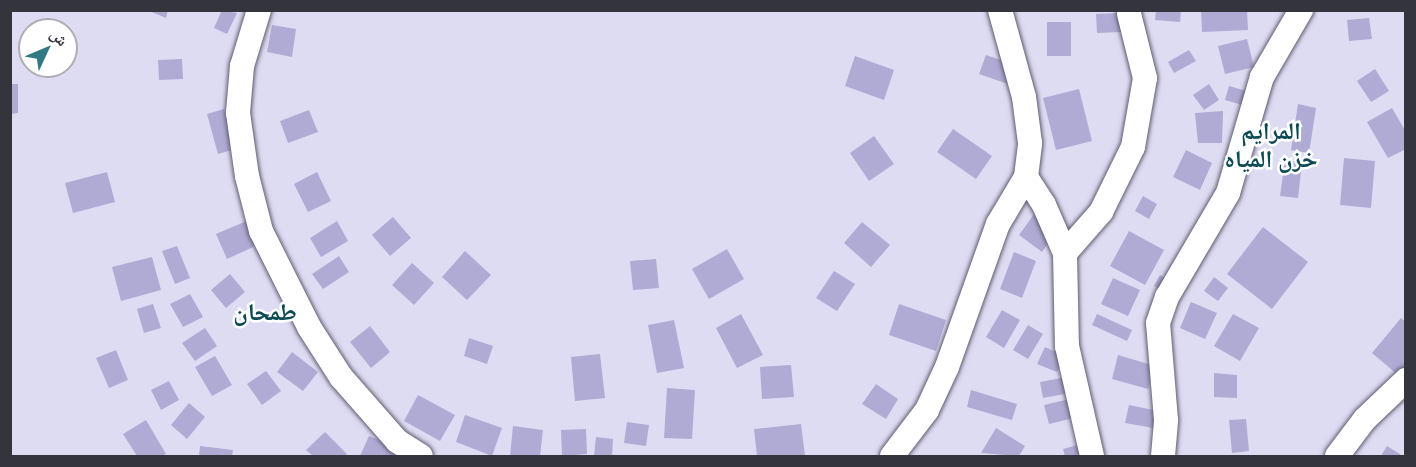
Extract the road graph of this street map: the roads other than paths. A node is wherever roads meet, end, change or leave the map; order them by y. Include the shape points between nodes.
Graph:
1 (259, 10) edge
2 (1000, 10) edge
3 (1301, 10) edge
4 (1129, 14) dead end
5 (1026, 177) junction
6 (1065, 253) junction
7 (1406, 380) edge
8 (421, 456) edge
9 (892, 456) edge
10 (1092, 456) edge
11 (1163, 456) edge
12 (1337, 456) edge

1 - 8 street via 242,66 238,113 247,176 261,231 309,327 341,377 397,441
2 - 5 street via 1024,98 1030,143
3 - 11 street via 1262,77 1228,193 1167,297 1158,323 1167,420
4 - 6 street via 1145,78 1133,147 1101,212
5 - 6 street via 1044,205
5 - 9 street via 998,224 980,266 927,410
6 - 10 street via 1067,346
7 - 12 street via 1365,419

